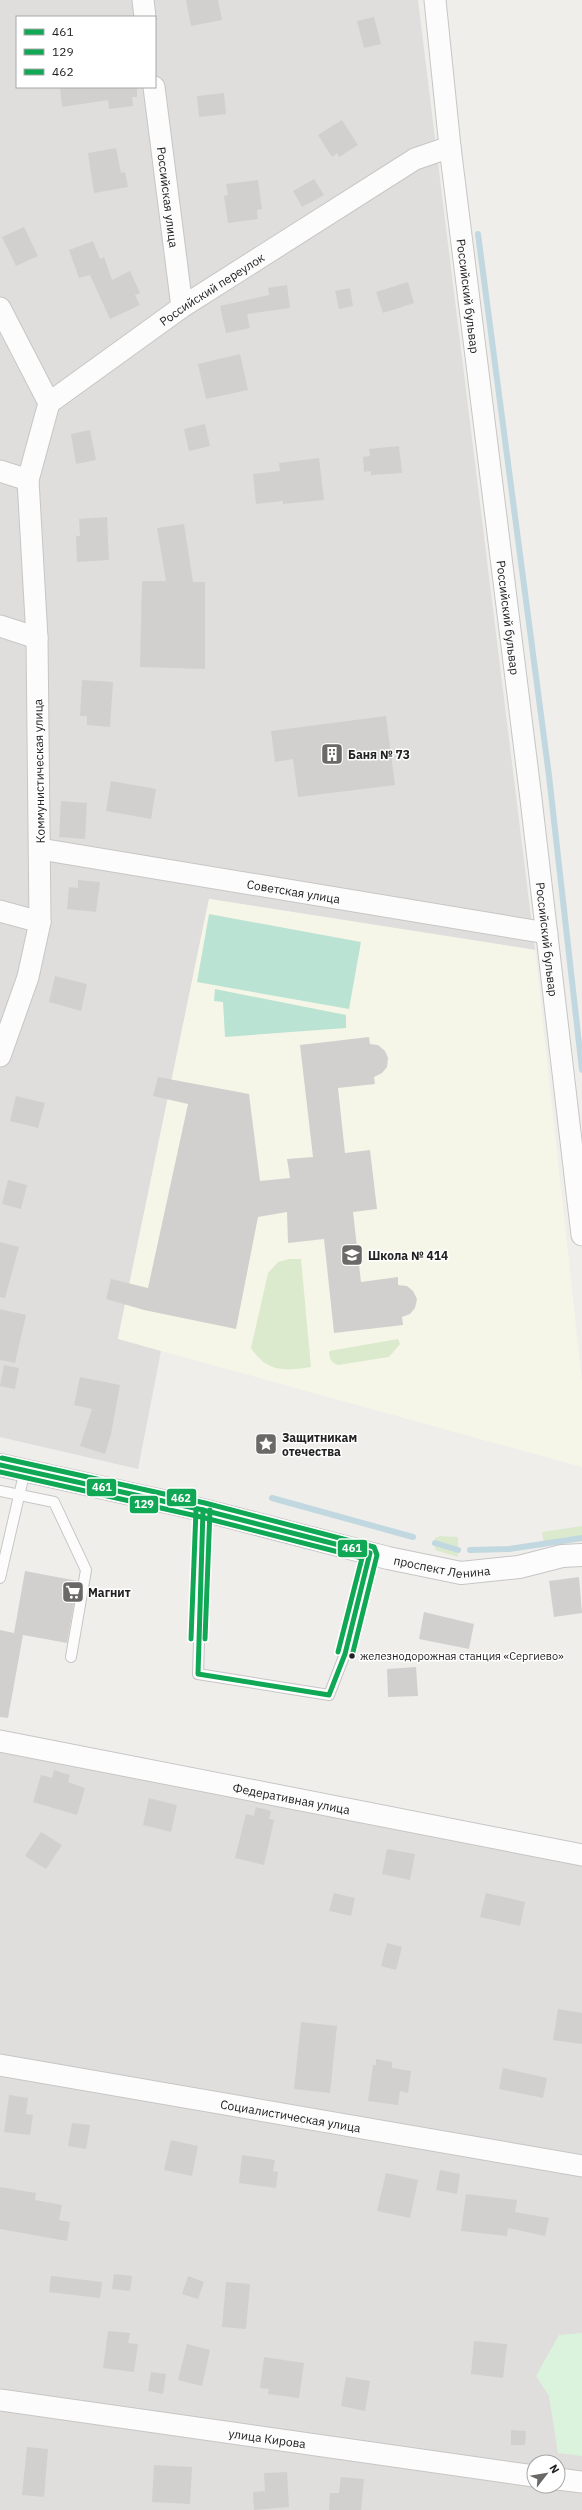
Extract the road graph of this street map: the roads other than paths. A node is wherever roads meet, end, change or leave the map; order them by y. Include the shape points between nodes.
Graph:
1 (143, 0) edge
2 (435, 0) edge
3 (145, 16) edge
4 (154, 88) edge
5 (450, 146) junction
6 (182, 307) junction
7 (0, 308) edge
8 (49, 403) junction
9 (0, 471) edge
10 (28, 480) junction
11 (0, 626) edge
12 (37, 638) junction
13 (40, 849) junction
14 (0, 911) edge
15 (40, 922) junction
16 (547, 934) junction
17 (0, 1056) edge
18 (582, 1235) edge
19 (0, 1464) edge
20 (25, 1470) junction
21 (0, 1491) edge
22 (19, 1495) junction
23 (203, 1510) junction
24 (370, 1553) junction
25 (582, 1555) edge
26 (0, 1578) edge
27 (71, 1657) dead end
28 (0, 1741) edge
29 (582, 1855) edge
30 (0, 2065) edge
31 (582, 2166) edge
32 (0, 2400) edge
33 (526, 2475) edge
34 (566, 2480) edge
35 (582, 2482) edge

1 - 3 street
2 - 5 street, Российский бульвар
4 - 6 street, Российская улица
5 - 6 street, Российский переулок via 415,159
5 - 16 street, Российский бульвар
6 - 8 street, Российский переулок
7 - 8 street
8 - 10 street
9 - 10 street
10 - 12 street, Коммунистическая улица
11 - 12 street
12 - 13 street, Коммунистическая улица
13 - 15 street, Коммунистическая улица
13 - 16 street, Советская улица
14 - 15 street
15 - 17 street, Коммунистическая улица via 28,977
16 - 18 street, Российский бульвар
19 - 20 street, проспект Ленина
20 - 22 lane
20 - 23 street, проспект Ленина
21 - 22 lane
22 - 26 lane
22 - 27 lane via 54,1502 86,1570
23 - 24 street, проспект Ленина
23 - 24 lane via 198,1674 329,1695 344,1654
24 - 25 street, проспект Ленина via 461,1573 519,1567 562,1556
28 - 29 street, Федеративная улица
30 - 31 street, Социалистическая улица
32 - 33 street, улица Кирова
34 - 35 street

